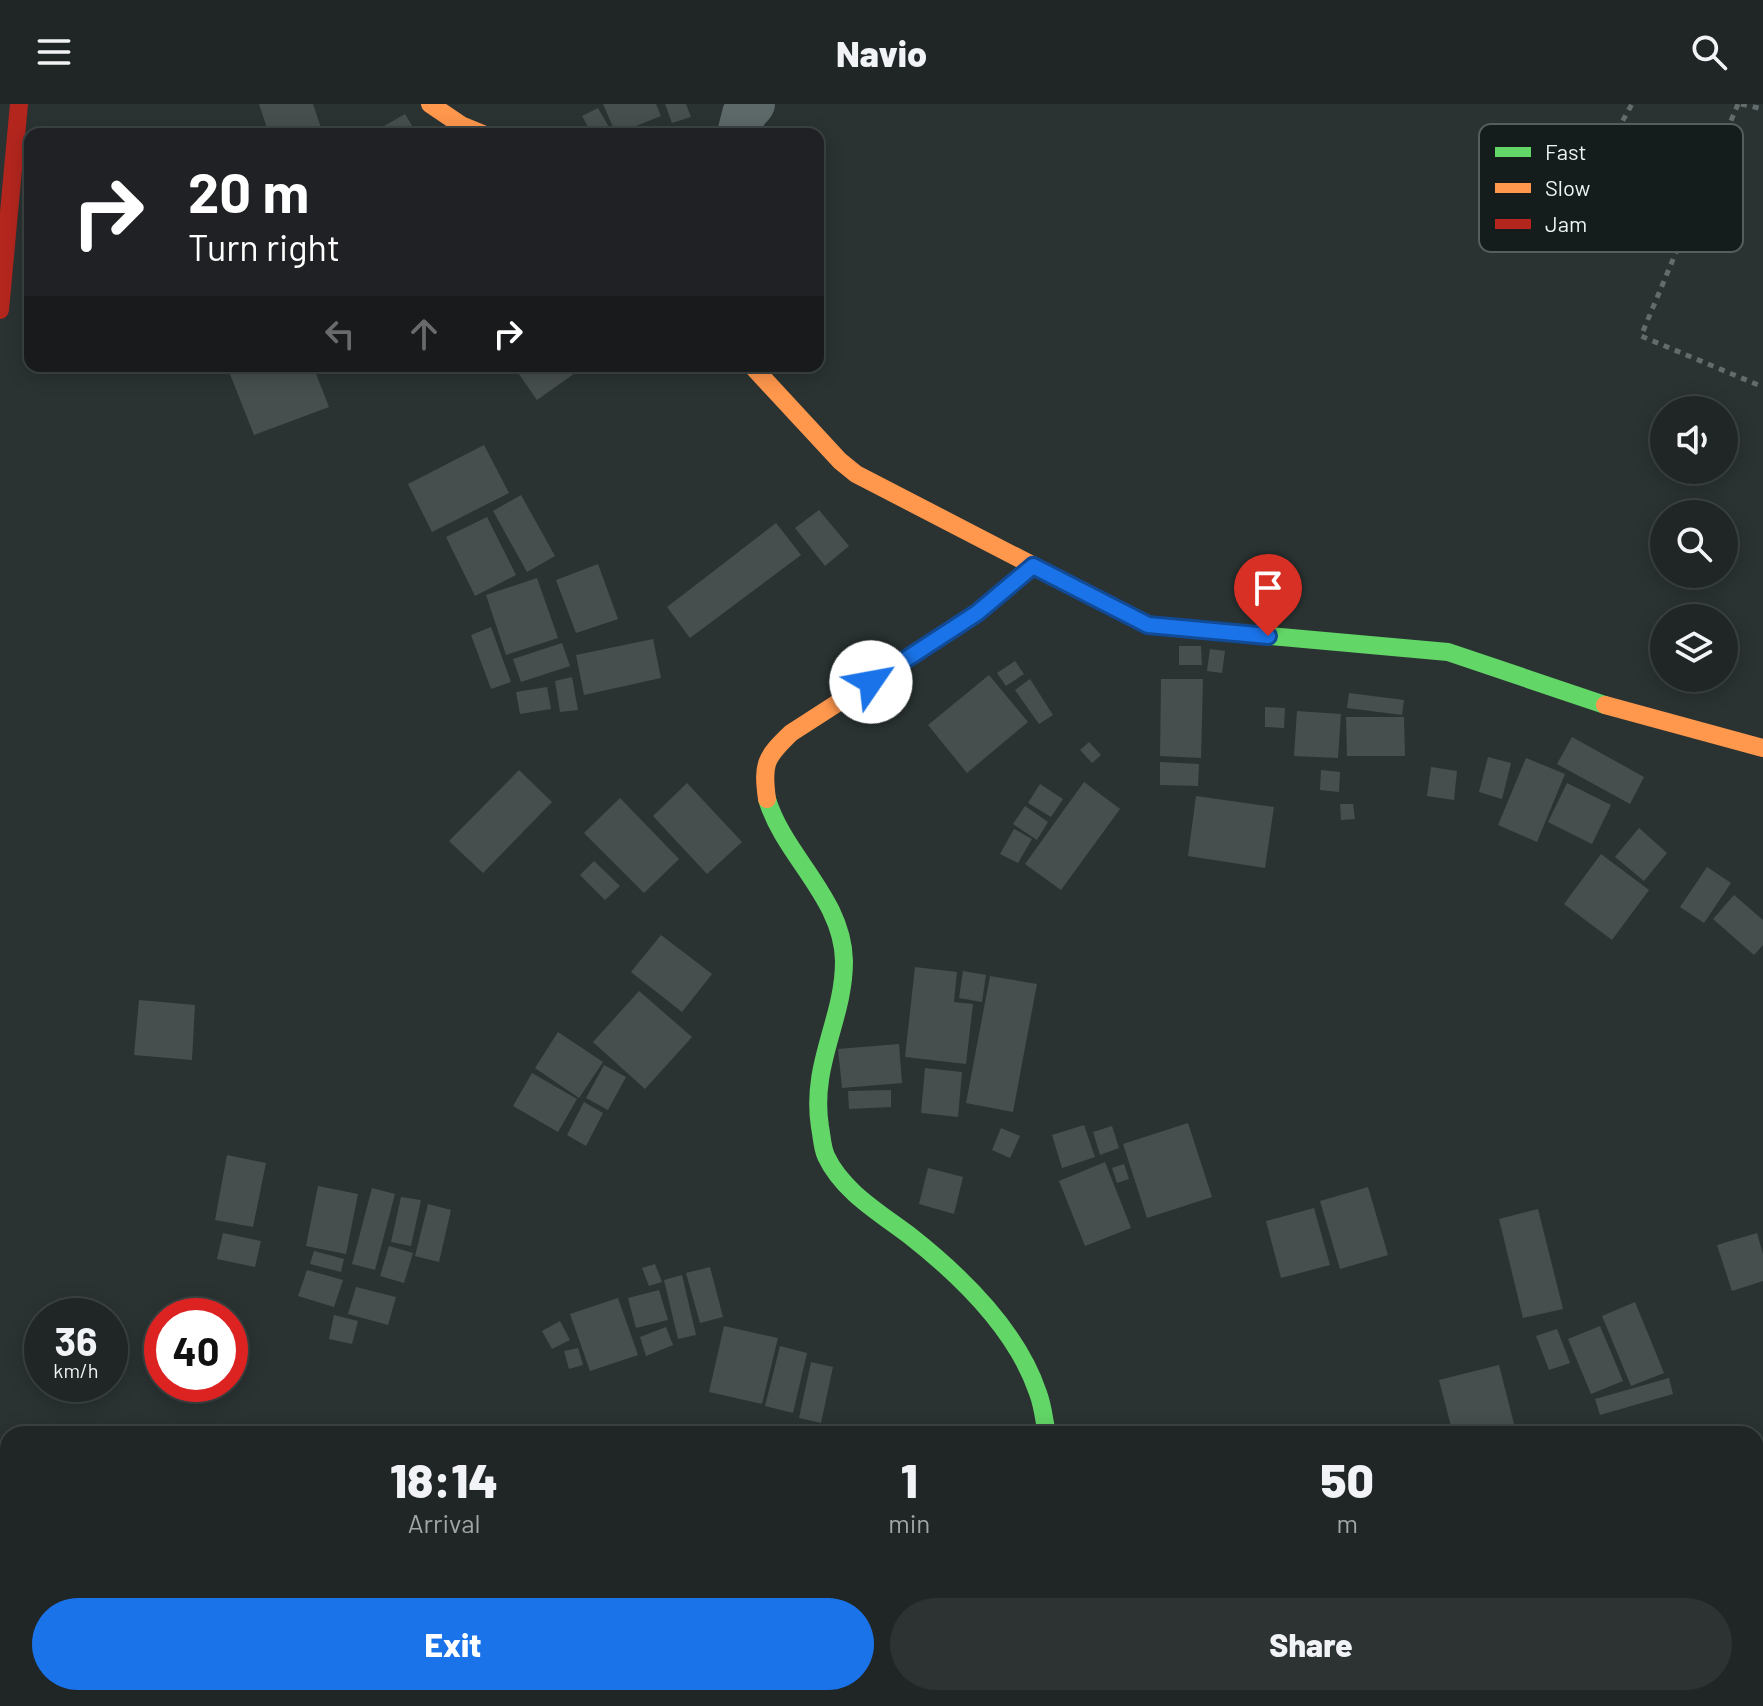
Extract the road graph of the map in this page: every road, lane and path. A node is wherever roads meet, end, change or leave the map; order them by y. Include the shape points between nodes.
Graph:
1 (19, 104) edge
2 (430, 104) edge
3 (753, 104) edge
4 (1632, 104) edge
5 (1740, 104) edge
6 (1763, 109) edge
7 (1621, 124) edge
8 (1731, 124) edge
9 (468, 128) edge
10 (740, 128) edge
11 (1677, 252) edge
12 (0, 310) edge
13 (758, 372) edge
14 (1763, 387) edge
15 (1033, 566) junction
16 (1763, 748) edge
17 (1045, 1426) edge

1 - 12 street
2 - 9 street
3 - 10 street
4 - 7 path
5 - 6 path
5 - 8 path
11 - 14 path via 1641,336
13 - 15 street via 856,474
15 - 16 street via 1148,625 1448,652 1590,701
15 - 17 street via 977,613 791,733 771,752 763,777 780,831 835,916 842,938 843,990 819,1072 825,1157 840,1179 925,1249 1001,1328 1038,1391

